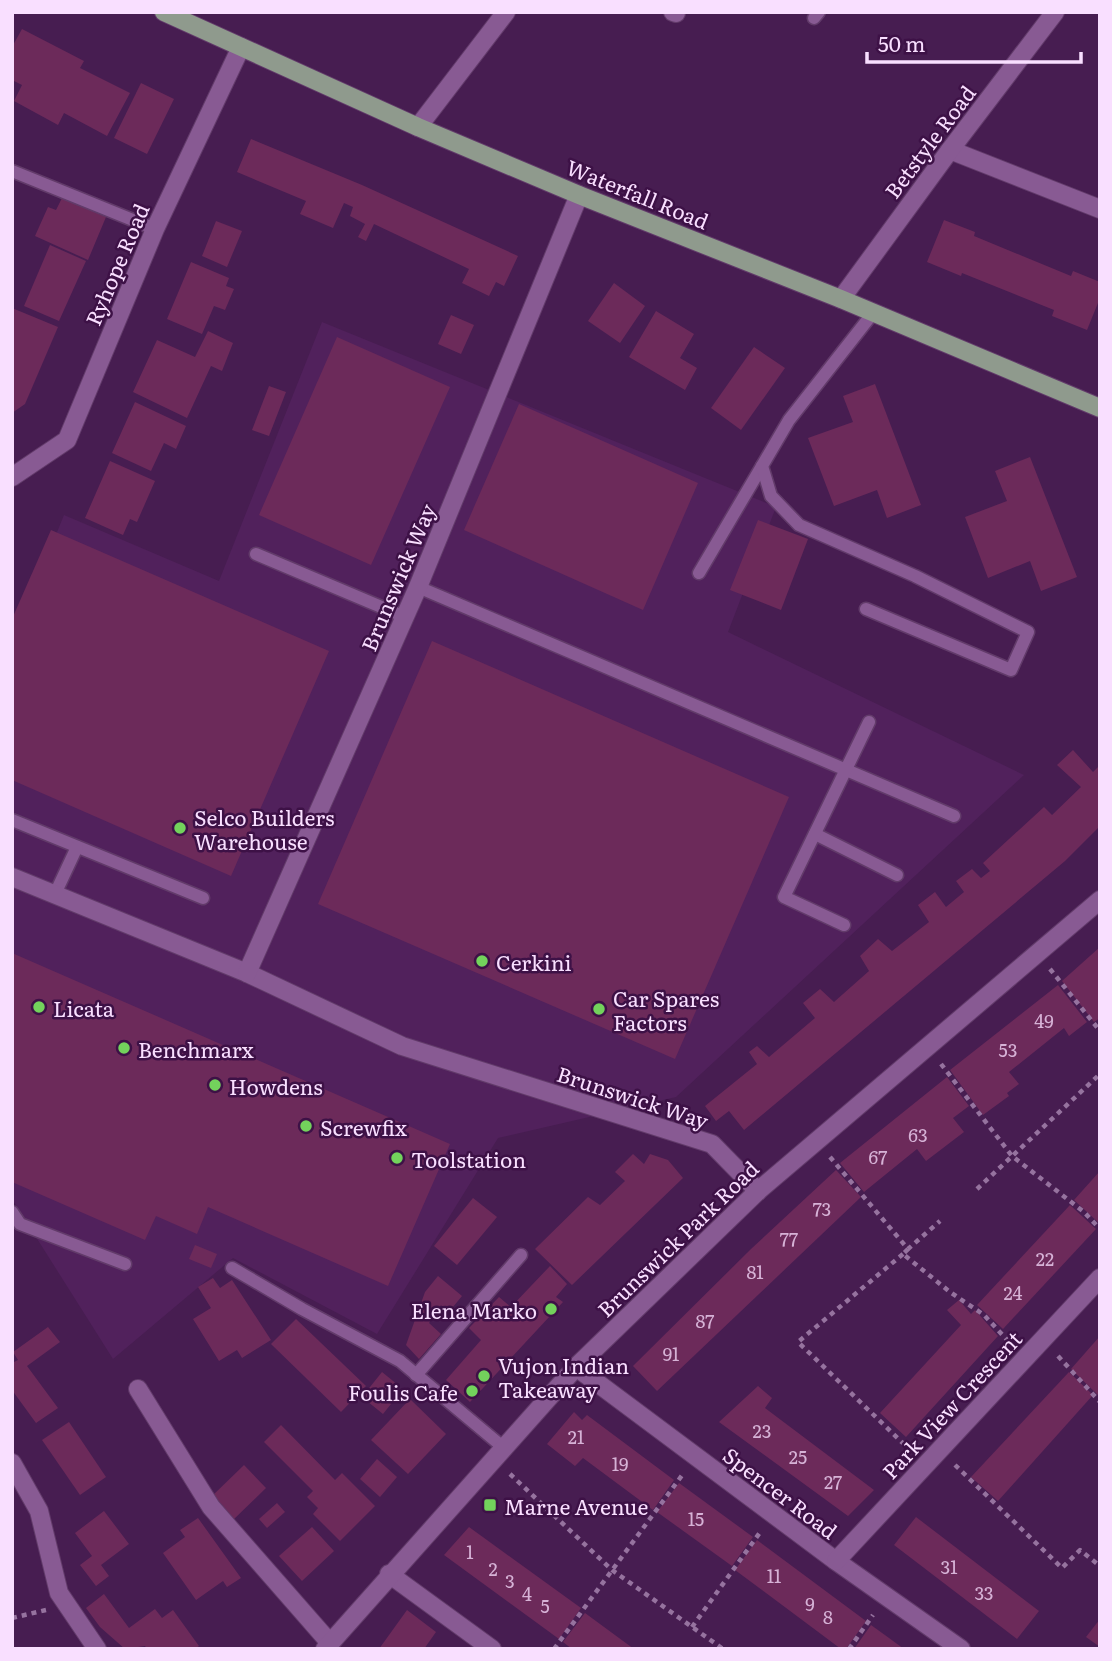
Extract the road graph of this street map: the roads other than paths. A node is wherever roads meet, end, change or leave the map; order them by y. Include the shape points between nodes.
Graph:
1 (164, 12) edge
2 (506, 12) edge
3 (1055, 12) edge
4 (241, 47) junction
5 (418, 127) junction
6 (950, 150) junction
7 (12, 171) edge
8 (579, 195) junction
9 (1100, 209) edge
10 (155, 229) junction
11 (841, 299) junction
12 (873, 313) junction
13 (1100, 408) edge
14 (762, 467) junction
15 (12, 477) edge
16 (256, 554) dead end
17 (699, 573) dead end
18 (418, 587) junction
19 (866, 608) dead end
20 (405, 617) junction
21 (869, 722) dead end
22 (847, 769) junction
23 (954, 816) dead end
24 (12, 820) edge
25 (815, 834) junction
26 (78, 847) junction
27 (897, 875) dead end
28 (12, 877) edge
29 (55, 894) junction
30 (203, 898) dead end
31 (1100, 900) edge
32 (844, 925) dead end
33 (247, 972) junction
34 (758, 1191) junction
35 (12, 1212) edge
36 (521, 1255) dead end
37 (125, 1264) dead end
38 (232, 1268) dead end
39 (1100, 1278) edge
40 (576, 1367) junction
41 (416, 1375) junction
42 (138, 1390) dead end
43 (499, 1453) junction
44 (12, 1464) edge
45 (836, 1561) junction
46 (389, 1574) junction
47 (327, 1646) edge
48 (97, 1649) edge
49 (492, 1649) edge
50 (961, 1649) edge

1 - 4 main road, Waterfall Road
2 - 5 street
3 - 6 street, Betstyle Road
4 - 5 main road, Waterfall Road
4 - 10 street, Ryhope Road
5 - 8 main road, Waterfall Road
6 - 9 street
6 - 11 street, Betstyle Road
7 - 10 lane
8 - 11 main road, Waterfall Road
8 - 18 street, Brunswick Way
10 - 15 street, Ryhope Road via 67,440
11 - 12 main road, Waterfall Road
12 - 13 main road, Waterfall Road
12 - 14 lane via 789,420
14 - 17 lane
14 - 19 lane via 771,496 799,525 1028,632 1012,670
16 - 20 lane
18 - 20 street, Brunswick Way
18 - 22 lane
20 - 33 street, Brunswick Way
21 - 22 lane
22 - 23 lane
22 - 25 lane
24 - 26 lane
25 - 27 lane
25 - 32 lane via 784,897
26 - 29 lane
26 - 30 lane
28 - 29 street, Brunswick Way
29 - 33 street, Brunswick Way
31 - 34 street, Brunswick Park Road
33 - 34 street, Brunswick Way via 402,1046 712,1144
34 - 40 street, Brunswick Park Road
35 - 37 lane via 20,1224
36 - 41 lane
38 - 41 lane via 400,1361
39 - 45 street, Park View Crescent
40 - 43 street, Brunswick Park Road
40 - 45 street, Spencer Road
41 - 43 lane
42 - 47 street via 211,1507
43 - 46 street, Brunswick Park Road
44 - 48 street via 40,1511 59,1594
45 - 50 street, Spencer Road
46 - 47 street, Brunswick Park Road
46 - 49 street

